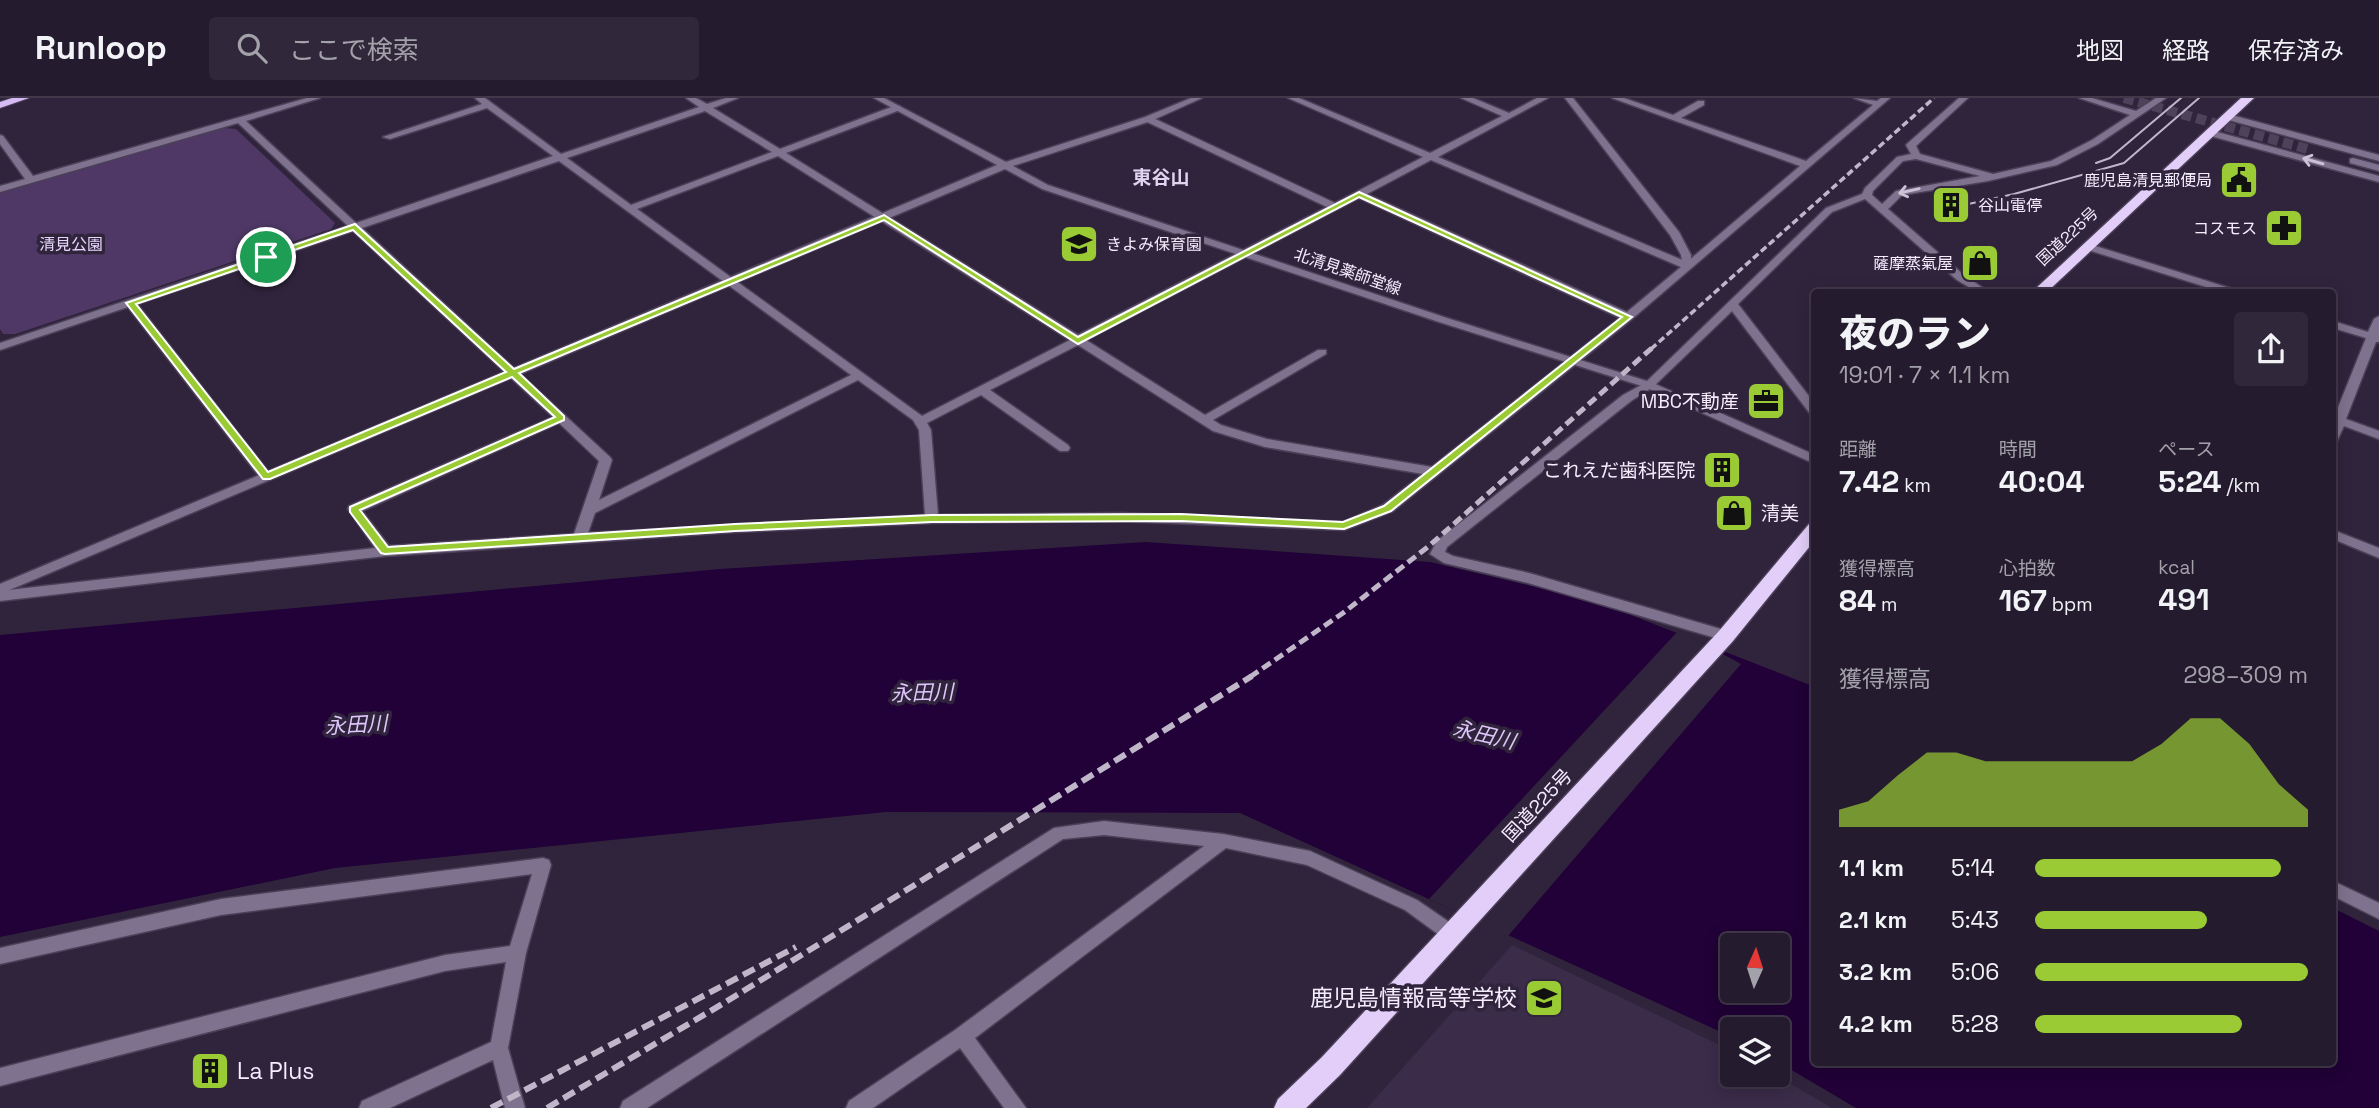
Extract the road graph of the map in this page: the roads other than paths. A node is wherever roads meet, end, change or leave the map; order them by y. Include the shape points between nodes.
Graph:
1 (24, 98) edge
2 (316, 98) edge
3 (690, 98) edge
4 (734, 98) edge
5 (878, 98) edge
6 (1198, 98) edge
7 (1292, 98) edge
8 (1465, 98) edge
9 (1544, 98) edge
10 (1569, 98) edge
11 (1616, 98) edge
12 (1858, 98) edge
13 (1964, 98) edge
14 (2083, 98) edge
15 (2162, 98) edge
16 (2248, 98) edge
17 (484, 101) edge
18 (1882, 101) edge
19 (1701, 103) dead end
20 (0, 105) edge
21 (705, 108) junction
22 (897, 108) junction
23 (2138, 115) junction
24 (1510, 116) junction
25 (2228, 117) junction
26 (1674, 118) junction
27 (1149, 119) junction
28 (240, 120) junction
29 (2210, 132) junction
30 (387, 137) dead end
31 (0, 138) edge
32 (2311, 150) tunnel mouth
33 (776, 153) junction
34 (1916, 156) junction
35 (560, 157) junction
36 (1432, 157) junction
37 (2379, 158) edge
38 (1807, 165) junction
39 (1004, 166) junction
40 (2379, 168) edge
41 (1993, 177) junction
42 (2379, 179) edge
43 (31, 180) junction
44 (0, 189) edge
45 (1359, 194) junction
46 (1867, 196) junction
47 (1336, 207) junction
48 (631, 208) junction
49 (1881, 210) junction
50 (884, 217) junction
51 (355, 226) junction
52 (2088, 247) junction
53 (1247, 254) junction
54 (1687, 266) junction
55 (732, 281) junction
56 (1978, 289) edge
57 (2042, 289) edge
58 (2222, 289) edge
59 (131, 303) junction
60 (1732, 305) junction
61 (1628, 317) junction
62 (2379, 319) edge
63 (2336, 325) edge
64 (0, 334) edge
65 (2376, 338) edge
66 (1078, 341) junction
67 (4, 346) edge
68 (1322, 352) dead end
69 (1571, 361) junction
70 (513, 373) junction
71 (860, 374) junction
72 (1649, 385) junction
73 (982, 390) junction
74 (1811, 407) edge
75 (561, 418) junction
76 (1205, 420) junction
77 (2339, 421) junction
78 (920, 422) junction
79 (2336, 430) edge
80 (2379, 435) edge
81 (1064, 448) dead end
82 (1811, 458) edge
83 (1432, 471) junction
84 (266, 477) junction
85 (589, 510) junction
86 (932, 519) junction
87 (1811, 533) edge
88 (2336, 535) edge
89 (579, 539) junction
90 (385, 551) junction
91 (2379, 553) edge
92 (0, 589) edge
93 (0, 596) edge
94 (1723, 640) junction
95 (1223, 841) junction
96 (2336, 890) edge
97 (2379, 911) edge
98 (1459, 927) junction
99 (517, 953) junction
100 (0, 956) edge
101 (962, 1036) junction
102 (499, 1048) junction
103 (0, 1077) edge
104 (369, 1108) edge
105 (515, 1108) edge
106 (630, 1108) edge
107 (856, 1108) edge
108 (1016, 1108) edge
109 (1287, 1108) edge

1 - 20 main road
2 - 28 street
3 - 21 street
4 - 21 street
5 - 22 street, 北清見薬師堂線
6 - 27 street
7 - 36 street
8 - 24 street
9 - 24 street
10 - 54 street via 1675,234
11 - 26 street
12 - 18 street
13 - 34 street via 1911,145
14 - 23 street
15 - 23 street
16 - 25 highway, 国道225号
17 - 30 street
17 - 35 street
18 - 38 street
19 - 26 street
21 - 33 street
21 - 35 street
22 - 33 street
22 - 39 street, 北清見薬師堂線
23 - 41 street via 2054,163
24 - 36 street
25 - 29 highway, 国道225号
25 - 37 street
26 - 38 street
27 - 39 street
27 - 47 street
28 - 43 street
28 - 51 street
42 -> 29 street
29 - 52 highway, 国道225号
31 - 43 street
32 - 40 street
33 - 48 street
33 - 50 street
34 - 41 street
34 - 46 street via 1900,159
35 - 48 street
35 - 51 street
36 - 45 street
36 - 54 street
38 - 54 street
39 - 50 street
39 - 53 street, 北清見薬師堂線 via 1045,187
41 -> 49 street via 1899,193
43 - 44 street
45 - 47 street
45 - 61 street
46 - 49 street
46 - 60 street via 1829,211
47 - 53 street
48 - 55 street
49 - 56 street
50 - 55 street
50 - 66 street
51 - 59 street
51 - 70 street
52 - 57 highway, 国道225号
52 - 58 street
53 - 66 street
53 - 69 street, 北清見薬師堂線
54 - 61 street
55 - 70 street
55 - 71 street
59 - 67 street
59 - 84 street
60 - 72 street
60 - 74 street
61 - 69 street
62 - 65 street
63 - 65 street
64 - 67 street
65 - 77 street
66 - 73 street
66 - 76 street
68 - 76 street
69 - 72 street, 北清見薬師堂線
69 - 83 street
70 - 75 street
70 - 84 street
71 - 78 street
71 - 85 street
72 - 82 street, 北清見薬師堂線
72 - 94 street via 1453,535 1437,554 1529,578
73 - 78 street
73 - 81 street
75 - 85 street via 606,460
75 - 90 street via 354,509
76 - 83 street via 1265,443
77 - 79 street
77 - 80 street
78 - 86 street via 925,430
83 - 86 street via 1388,508 1344,526 1181,517
84 - 92 street
85 - 89 street
86 - 89 street
87 - 94 highway, 国道225号
88 - 91 street
89 - 90 street
90 - 93 street
94 - 98 highway, 国道225号
95 - 98 street via 1310,858
95 - 101 street
95 - 106 street via 1104,828 1060,833
96 - 97 street
98 - 109 highway, 国道225号
99 - 100 street via 543,865 221,907
99 - 102 street
99 - 103 street via 445,963
101 - 107 street
101 - 108 street
102 - 104 street
102 - 105 street

